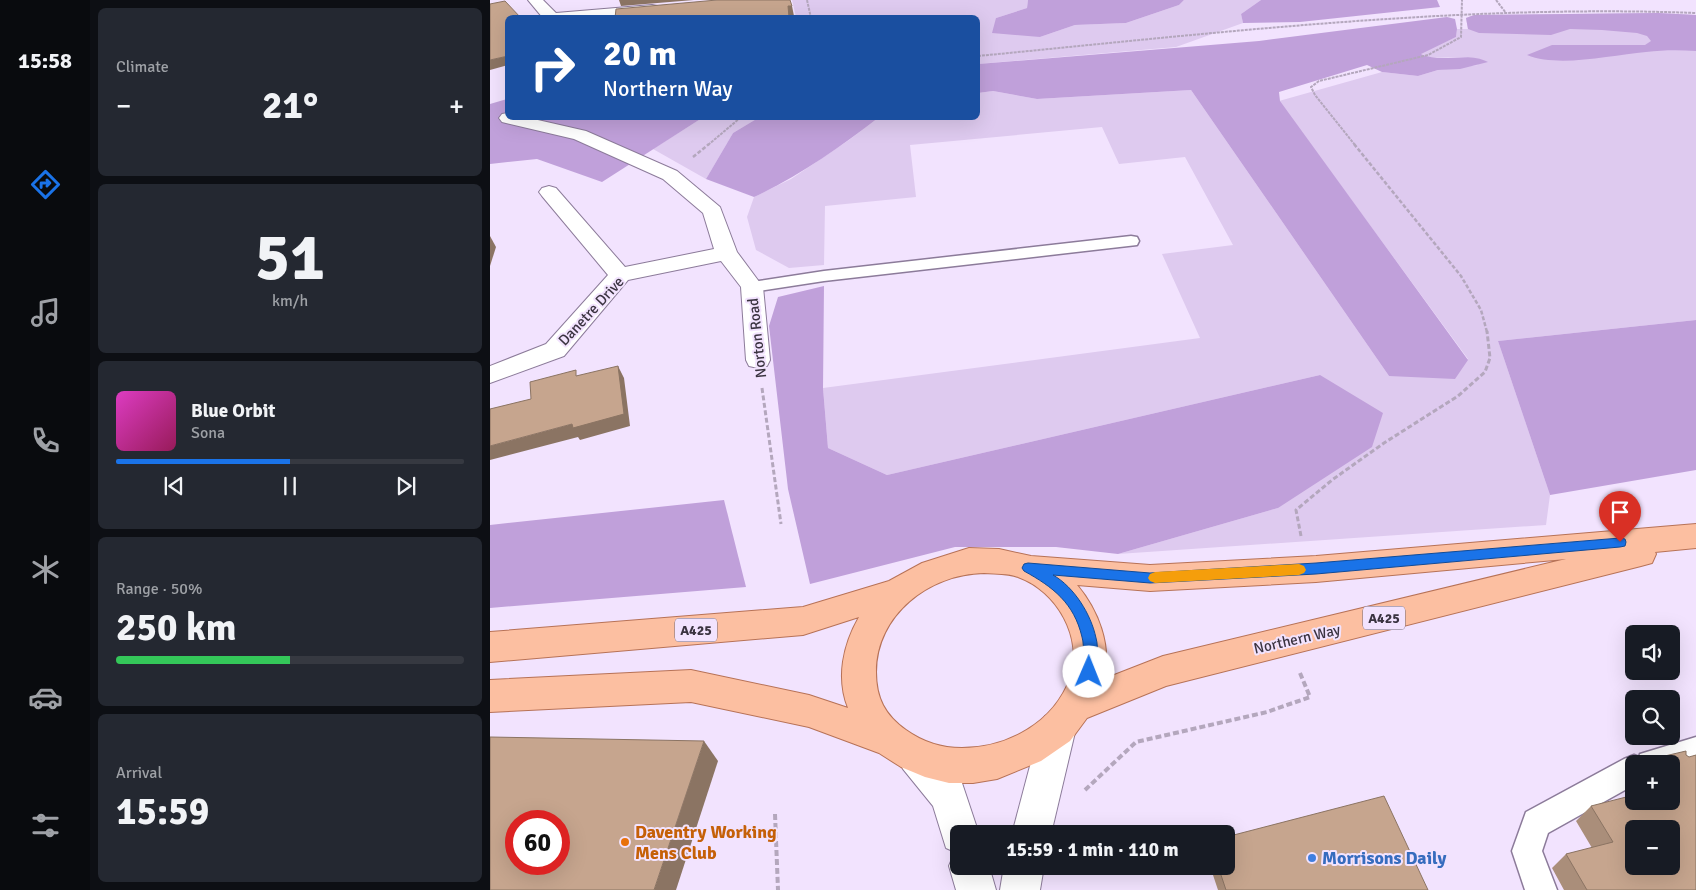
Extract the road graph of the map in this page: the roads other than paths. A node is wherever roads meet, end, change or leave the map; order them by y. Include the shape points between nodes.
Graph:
1 (535, 0) edge
2 (664, 8) edge
3 (550, 15) edge
4 (586, 15) edge
5 (490, 114) edge
6 (505, 116) edge
7 (520, 120) edge
8 (549, 192) dead end
9 (1131, 241) dead end
10 (726, 253) junction
11 (620, 274) junction
12 (752, 287) junction
13 (758, 360) road end
14 (490, 375) edge
15 (1696, 536) edge
16 (1696, 540) edge
17 (1028, 568) junction
18 (898, 591) junction
19 (490, 647) edge
20 (525, 693) junction
21 (490, 696) edge
22 (490, 701) edge
23 (1067, 717) junction
24 (902, 748) junction
25 (1696, 750) edge
26 (1680, 755) edge
27 (1625, 774) edge
28 (957, 825) edge
29 (1034, 825) edge
30 (972, 875) edge
31 (1022, 875) edge
32 (976, 890) edge
33 (1020, 890) edge
34 (1541, 890) edge

1 - 3 street
2 - 4 street
5 - 6 street, Norton Road
7 - 10 street, Norton Road via 580,135 670,175 713,211
8 - 11 street
9 - 12 lane
10 - 11 street, Danetre Drive
10 - 12 street, Norton Road
11 - 14 street, Danetre Drive via 555,350
12 - 13 street, Norton Road
15 - 17 main road via 1316,569 1150,578
16 - 23 main road, Northern Way / A425 via 1163,671
17 - 18 main road via 1000,561 969,561 919,577
17 - 23 main road via 1054,582 1076,605 1090,638 1089,672
18 - 19 main road, A425 via 802,621
18 - 24 main road via 874,618 860,652 858,684 868,715
20 - 21 main road, Northern Way
20 - 22 lane
20 - 24 main road, Northern Way via 691,686 809,711
23 - 24 main road, Northern Way via 1027,751 982,765 941,765
23 - 29 street
24 - 28 street via 949,796
25 - 26 lane
27 - 34 lane via 1537,823 1526,851
30 - 32 street
31 - 33 street

